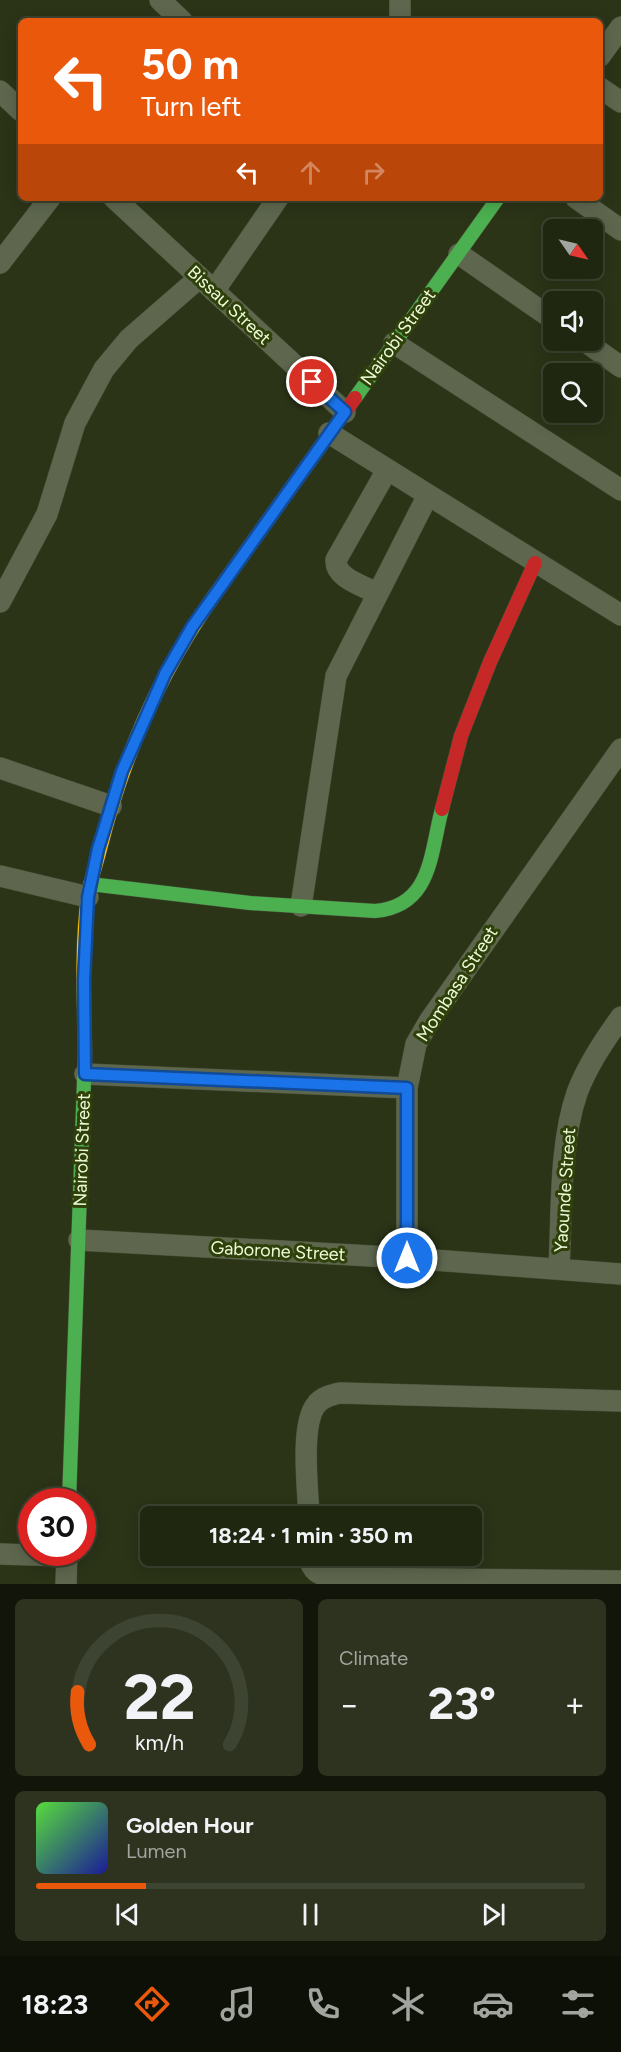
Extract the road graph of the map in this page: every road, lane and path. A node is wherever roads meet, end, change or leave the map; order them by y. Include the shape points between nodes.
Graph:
1 (160, 0) edge
2 (400, 0) edge
3 (179, 18) edge
4 (400, 18) edge
5 (621, 27) edge
6 (603, 52) edge
7 (603, 90) edge
8 (0, 91) edge
9 (621, 102) edge
10 (18, 108) edge
11 (48, 201) edge
12 (117, 201) edge
13 (276, 201) edge
14 (496, 201) edge
15 (580, 201) edge
16 (621, 230) edge
17 (459, 254) junction
18 (0, 263) edge
19 (207, 285) junction
20 (543, 312) edge
21 (394, 343) junction
22 (598, 351) edge
23 (621, 367) edge
24 (345, 412) junction
25 (330, 433) junction
26 (387, 470) junction
27 (621, 490) edge
28 (428, 495) junction
29 (535, 563) junction
30 (376, 593) junction
31 (0, 602) edge
32 (621, 615) edge
33 (621, 749) edge
34 (0, 768) edge
35 (111, 806) junction
36 (0, 876) edge
37 (89, 891) junction
38 (301, 906) junction
39 (621, 1017) edge
40 (85, 1074) junction
41 (407, 1088) junction
42 (79, 1240) junction
43 (407, 1258) junction
44 (559, 1268) junction
45 (621, 1274) edge
46 (621, 1401) edge
47 (70, 1488) edge
48 (309, 1506) edge
49 (0, 1554) edge
50 (18, 1554) edge
51 (67, 1566) edge
52 (311, 1566) edge
53 (621, 1581) edge
54 (66, 1584) edge

1 - 3 street
2 - 4 street
5 - 6 street
7 - 9 street
8 - 10 street
11 - 18 street
12 - 19 street, Bissau Street
13 - 19 street
14 - 17 street, Nairobi Street
15 - 16 street
17 - 20 street
17 - 21 street, Nairobi Street
19 - 24 street, Bissau Street
19 - 31 street via 129,339 104,369 75,423 44,522
21 - 24 street, Nairobi Street
21 - 27 street
22 - 23 street
24 - 25 street, Nairobi Street
25 - 26 street
25 - 35 street, Nairobi Street via 192,627 142,722
26 - 28 street
26 - 30 street via 335,567
28 - 29 street
28 - 30 street
29 - 32 street
29 - 38 street via 461,736 417,895 403,905 384,910
30 - 38 street via 336,676
33 - 41 street, Mombasa Street via 430,1020 416,1044
34 - 35 street
35 - 37 street, Nairobi Street
36 - 37 street
37 - 38 street
37 - 40 street, Nairobi Street via 84,980
39 - 44 street, Yaounde Street via 591,1064 571,1117
40 - 41 street
40 - 42 street, Nairobi Street
41 - 43 street, Mombasa Street
42 - 43 street, Gaborone Street
42 - 47 street, Nairobi Street
43 - 44 street, Gaborone Street
44 - 45 street, Gaborone Street
46 - 48 street via 331,1395 315,1405 308,1426
49 - 50 street
51 - 54 street
52 - 53 street via 317,1573 333,1578

